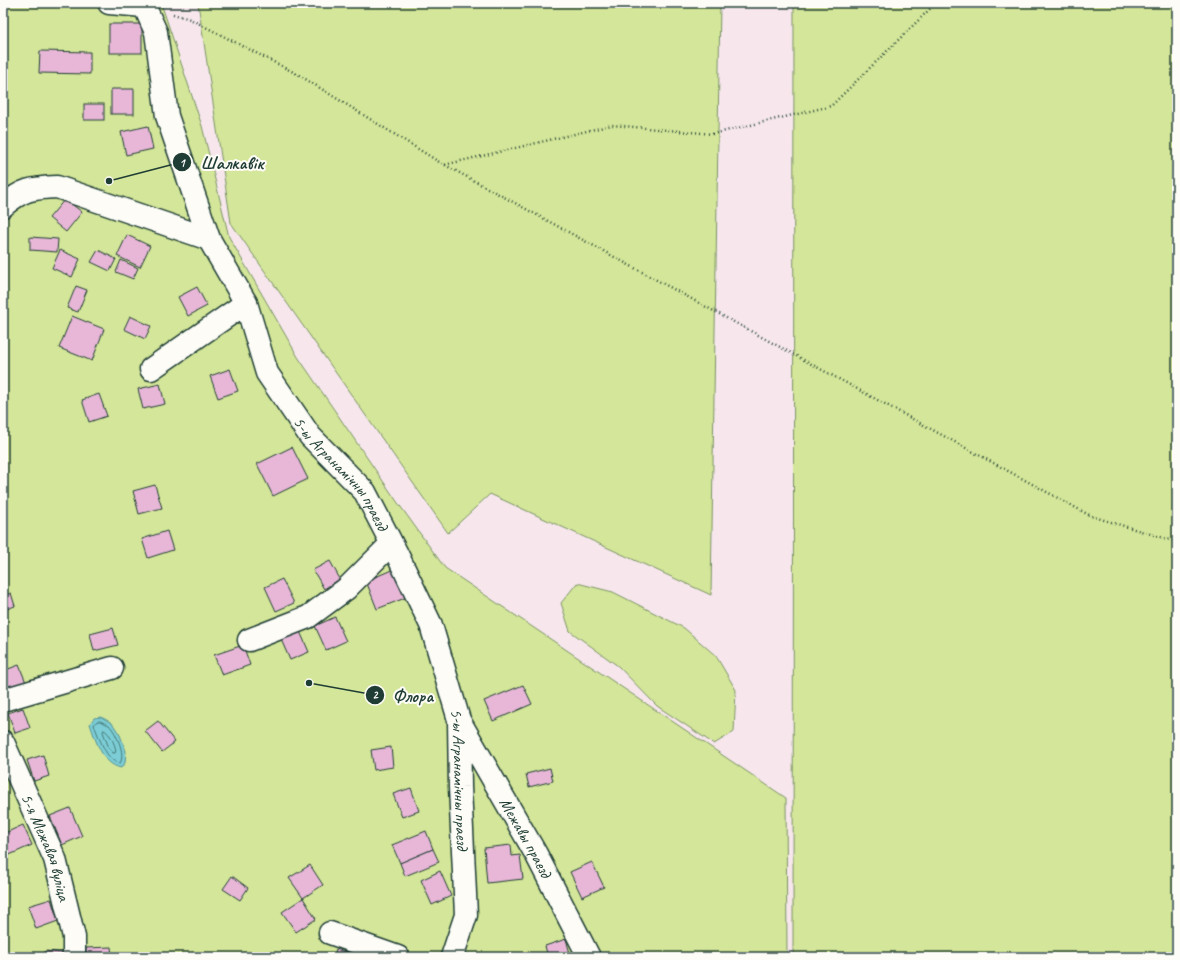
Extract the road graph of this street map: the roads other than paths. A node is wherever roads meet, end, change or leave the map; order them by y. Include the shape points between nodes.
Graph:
1 (109, 3) edge
2 (144, 4) edge
3 (3, 206) edge
4 (209, 239) junction
5 (246, 303) junction
6 (150, 369) dead end
7 (391, 544) junction
8 (249, 640) dead end
9 (112, 668) dead end
10 (3, 700) edge
11 (459, 720) junction
12 (3, 742) edge
13 (330, 933) dead end
14 (74, 957) edge
15 (398, 957) edge
16 (452, 957) edge
17 (589, 957) edge

1 - 2 lane
2 - 4 lane, 5-ы Агранамічны праезд via 156,32 167,116
3 - 4 lane via 15,196 34,188 57,187
4 - 5 lane, 5-ы Агранамічны праезд
5 - 6 lane
5 - 7 lane, 5-ы Агранамічны праезд via 267,373 310,436 365,492
7 - 8 lane via 346,589 308,617
7 - 11 lane, 5-ы Агранамічны праезд via 431,625
9 - 10 lane
11 - 16 lane, 5-ы Агранамічны праезд via 466,915
11 - 17 lane, Межавы праезд via 536,854
12 - 14 lane, 5-я Межавая вуліца via 54,859 74,937
13 - 15 lane

